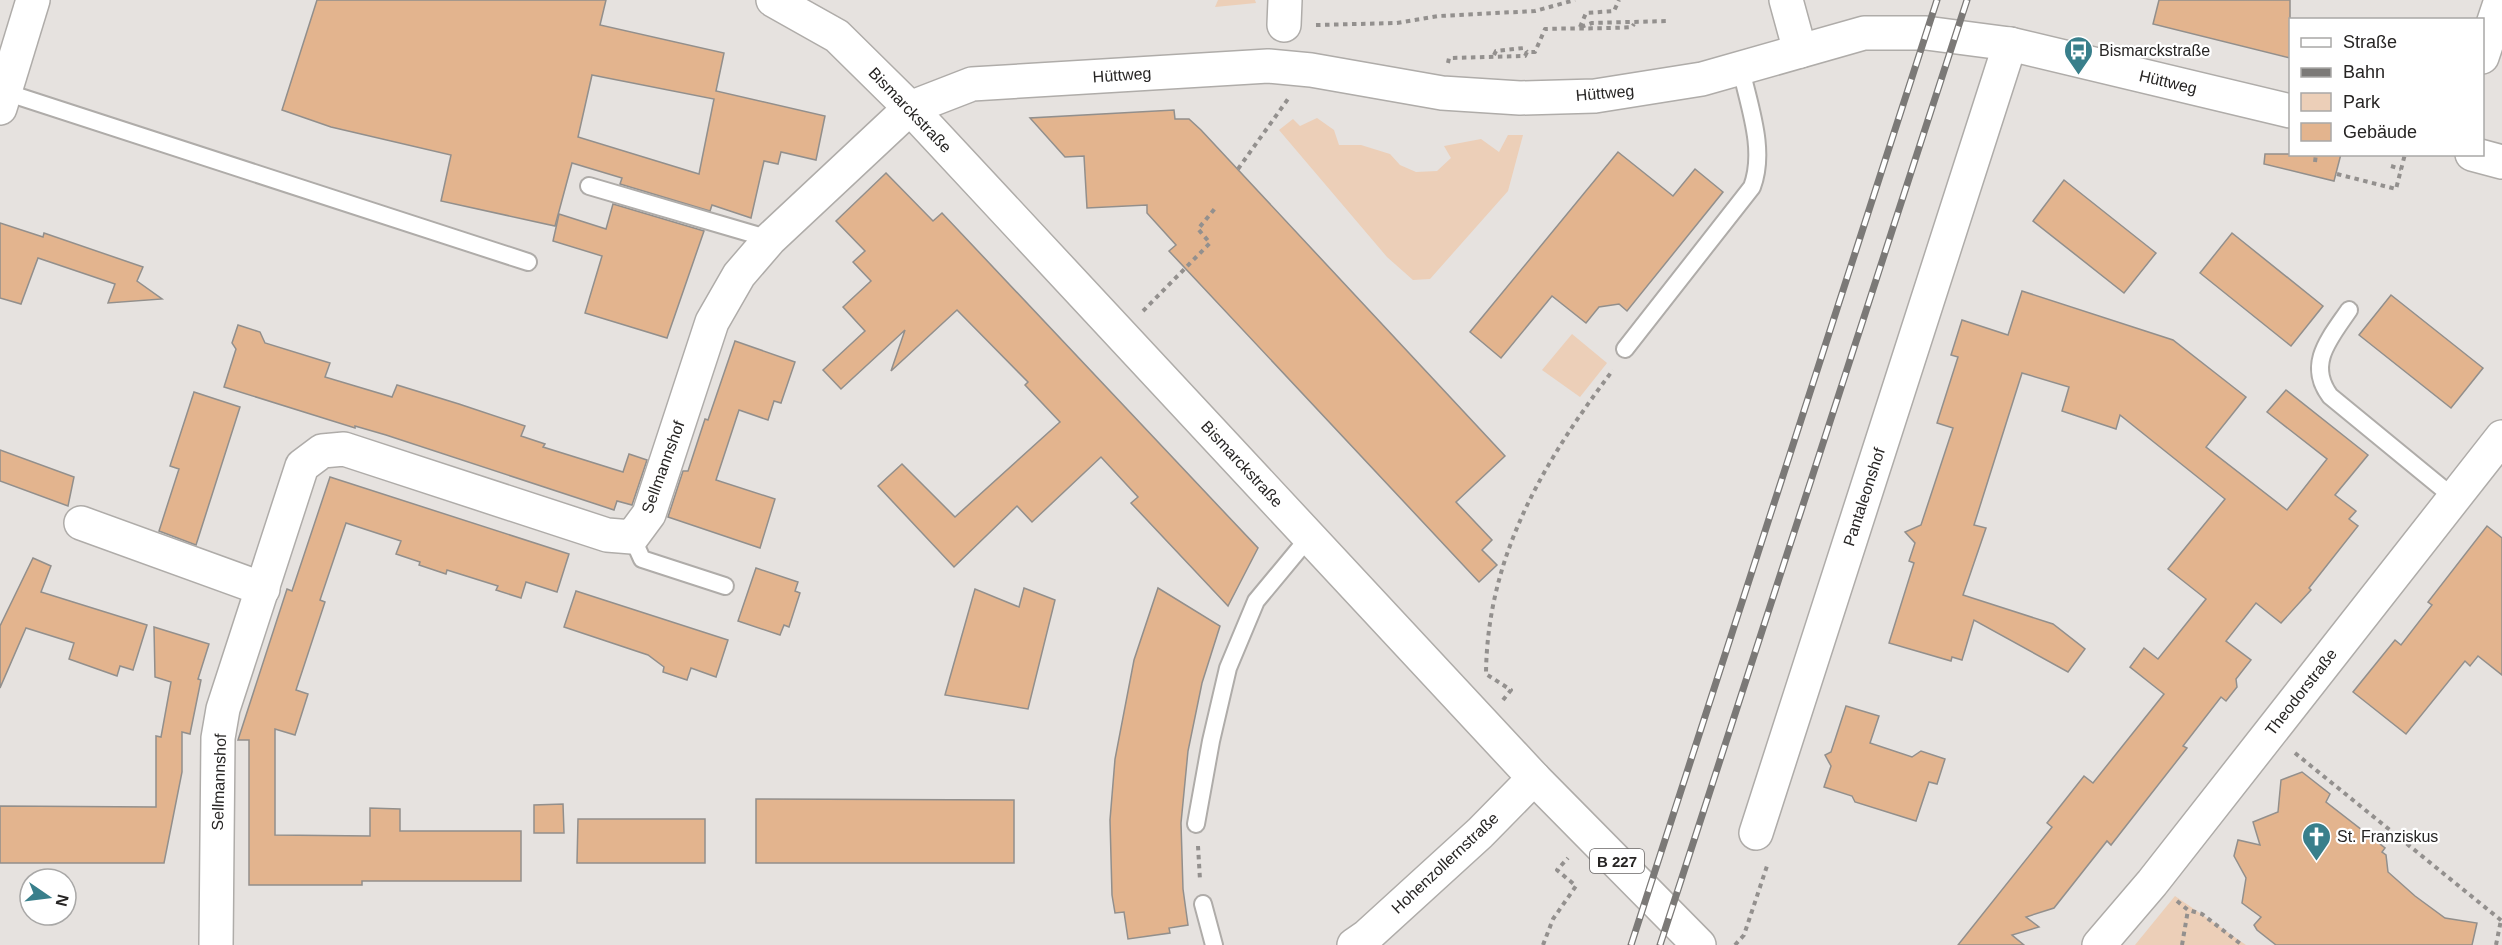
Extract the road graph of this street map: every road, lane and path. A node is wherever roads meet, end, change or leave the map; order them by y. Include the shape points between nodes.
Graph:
1 (33, 0) edge
2 (773, 0) edge
3 (1575, 0) edge
4 (1619, 0) edge
5 (1786, 0) edge
6 (2500, 0) edge
7 (1285, 13) edge
8 (1668, 21) dead end
9 (1580, 27) junction
10 (2010, 44) junction
11 (1800, 51) junction
12 (2484, 51) edge
13 (1527, 52) junction
14 (1741, 69) junction
15 (1311, 70) junction
16 (3, 100) edge
17 (910, 108) junction
18 (2289, 111) edge
19 (2316, 156) edge
20 (2404, 156) edge
21 (2480, 156) edge
22 (2314, 162) dead end
23 (2502, 162) edge
24 (2391, 166) dead end
25 (1238, 169) dead end
26 (2401, 169) junction
27 (2337, 174) dead end
28 (589, 186) dead end
29 (1217, 206) dead end
30 (770, 239) junction
31 (528, 262) dead end
32 (2349, 310) dead end
33 (1120, 334) junction
34 (1625, 349) joint
35 (2502, 437) edge
36 (2454, 497) junction
37 (81, 523) dead end
38 (1310, 536) junction
39 (632, 537) junction
40 (725, 586) dead end
41 (263, 589) junction
42 (1486, 674) dead end
43 (2290, 749) dead end
44 (1534, 778) junction
45 (1197, 824) joint
46 (1756, 833) joint
47 (2152, 883) junction
48 (1576, 886) dead end
49 (1203, 904) joint
50 (2188, 910) junction
51 (2501, 920) edge
52 (216, 945) edge
53 (1214, 945) edge
54 (1354, 945) edge
55 (1543, 945) edge
56 (1699, 945) edge
57 (1735, 945) edge
58 (2099, 945) edge
59 (2182, 945) edge
60 (2242, 945) edge
61 (2496, 945) edge

1 - 16 street
2 - 17 street, Bismarckstraße via 837,36
3 - 7 path via 1535,11 1397,22
4 - 9 path via 1614,11 1586,13
5 - 11 street
6 - 12 street
8 - 9 path via 1602,22
9 - 13 path via 1545,29 1535,52
10 - 11 street, Hüttweg via 1955,35 1864,33
10 - 18 street, Hüttweg
10 - 46 street, Pantaleonshof
11 - 14 street, Hüttweg
13 - 13 path via 1524,48 1496,51 1494,55 1496,59 1525,56
14 - 15 street, Hüttweg via 1595,96 1520,98 1442,93
14 - 34 lane via 1758,149 1752,187
15 - 17 street, Hüttweg via 1268,66 972,84
15 - 25 path
16 - 31 lane
17 - 30 street, Sellmannshof
17 - 33 street, Bismarckstraße
19 - 22 path
20 - 26 path
21 - 23 street
24 - 26 path
26 - 27 path via 2396,189
28 - 30 lane
29 - 33 path via 1198,229 1210,243
30 - 39 street, Sellmannshof via 739,275 712,322 649,514
32 - 36 lane via 2322,356 2322,385 2330,396
33 - 38 street, Bismarckstraße
34 - 42 path via 1543,472 1506,549 1488,627
35 - 36 street, Theodorstraße
36 - 47 street, Theodorstraße
37 - 41 street
38 - 44 street, Bismarckstraße
38 - 45 lane via 1256,601 1228,668
39 - 40 lane via 642,559
39 - 41 street, Sellmannshof via 607,535 344,449 322,451 302,466
41 - 52 street, Sellmannshof via 223,709 218,738
43 - 51 path
44 - 54 street, Hohenzollernstraße via 1480,833
44 - 56 street, Bismarckstraße / B 227
45 - 49 path
46 - 57 path via 1769,860 1744,935
47 - 50 path
47 - 58 street, Theodorstraße
48 - 55 path via 1553,919
49 - 53 lane
50 - 59 path
50 - 60 path via 2202,914
51 - 61 path

